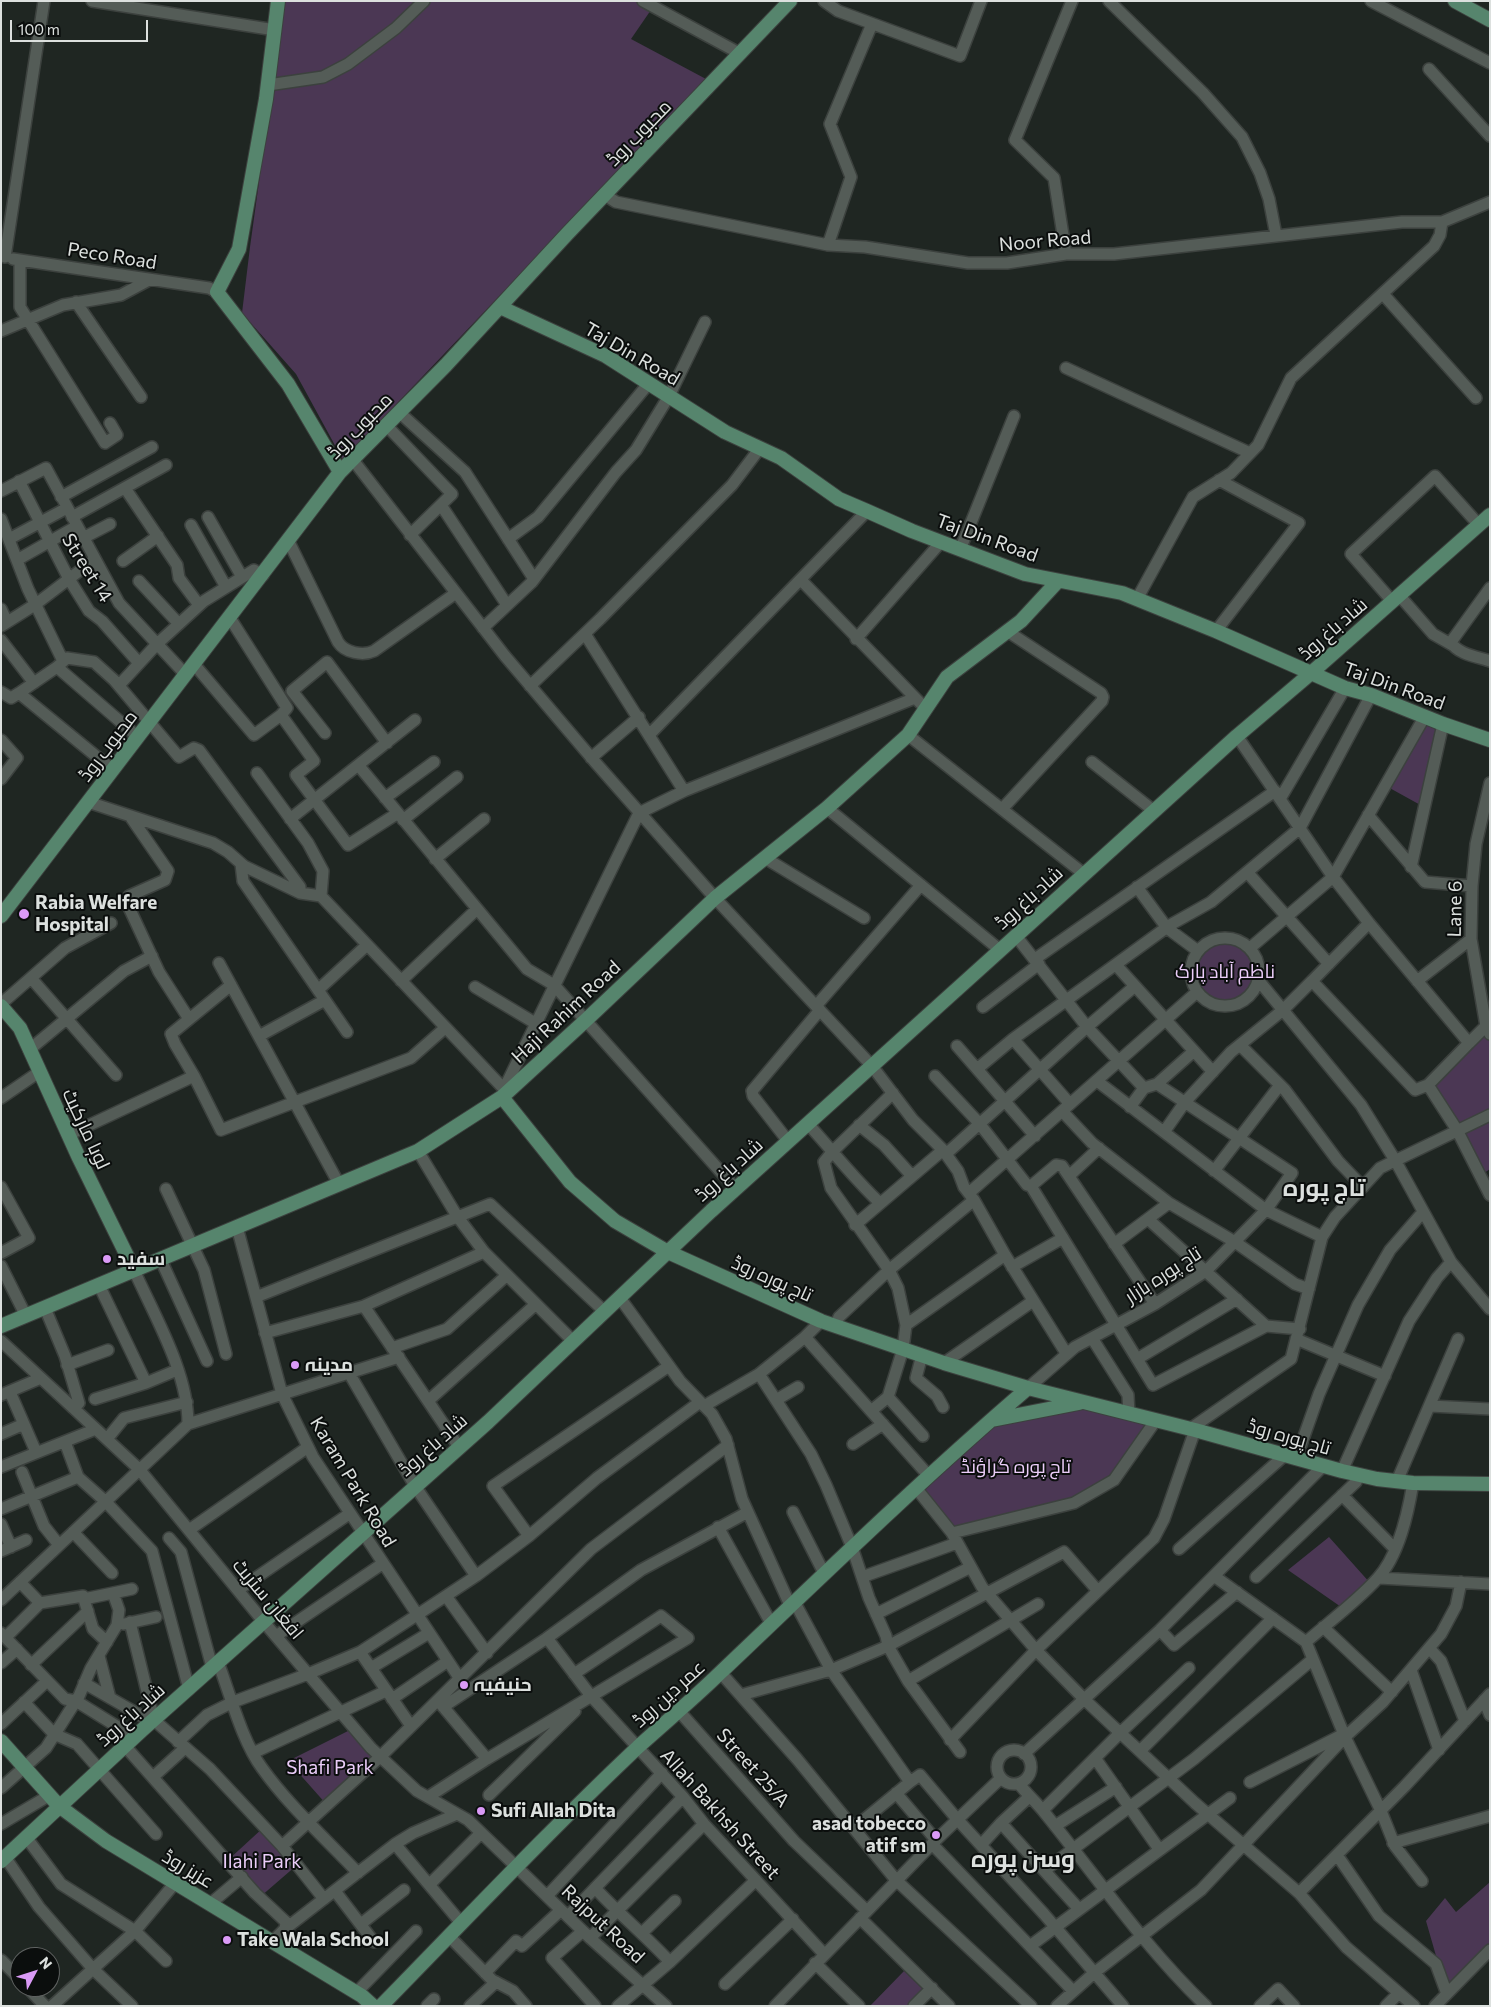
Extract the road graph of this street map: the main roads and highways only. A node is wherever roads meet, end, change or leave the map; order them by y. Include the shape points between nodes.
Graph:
1 (278, 1) edge
2 (790, 1) edge
3 (1455, 1) edge
4 (1472, 1) edge
5 (1490, 11) edge
6 (1490, 20) edge
7 (500, 307) junction
8 (340, 472) junction
9 (1490, 515) edge
10 (1058, 581) junction
11 (1310, 674) junction
12 (1490, 740) edge
13 (3, 910) edge
14 (3, 1011) edge
15 (503, 1093) junction
16 (668, 1252) junction
17 (134, 1270) junction
18 (1, 1326) edge
19 (1028, 1388) junction
20 (1082, 1403) junction
21 (991, 1420) junction
22 (1490, 1484) edge
23 (1, 1741) edge
24 (59, 1806) junction
25 (3, 1859) edge
26 (373, 2006) edge
27 (382, 2006) edge

1 - 8 main road via 268,85 239,249 217,292 288,384
2 - 7 main road, محبوب روڈ
3 - 6 main road
4 - 5 main road
7 - 8 main road, محبوب روڈ
7 - 10 main road, Taj Din Road via 606,356 725,432 781,458 839,499 960,550 1025,574
8 - 13 main road, محبوب روڈ
9 - 11 main road, شاد باغ روڈ
10 - 11 main road, Taj Din Road via 1122,593
10 - 15 main road, Haji Rahim Road via 1021,621 947,677 908,735 827,808 715,898 586,1021
11 - 12 main road, Taj Din Road
11 - 16 main road, شاد باغ روڈ via 1237,736
14 - 17 main road, لوہا مارکیٹ via 20,1028 68,1136
15 - 16 main road, تاج پورہ روڈ via 570,1182 615,1221
15 - 17 main road, Haji Rahim Road via 418,1151
16 - 19 main road, تاج پورہ روڈ via 821,1321
16 - 24 main road, شاد باغ روڈ via 459,1447
17 - 18 main road, Haji Rahim Road
19 - 20 main road, تاج پورہ روڈ
19 - 21 main road, عمر دین روڈ
20 - 21 main road, تاج پورہ روڈ
20 - 22 main road, تاج پورہ روڈ via 1193,1429 1359,1475 1398,1482
21 - 27 main road, عمر دین روڈ via 637,1748
23 - 24 main road, عزیز روڈ
24 - 25 main road, شاد باغ روڈ
24 - 26 main road, عزیز روڈ via 106,1841

